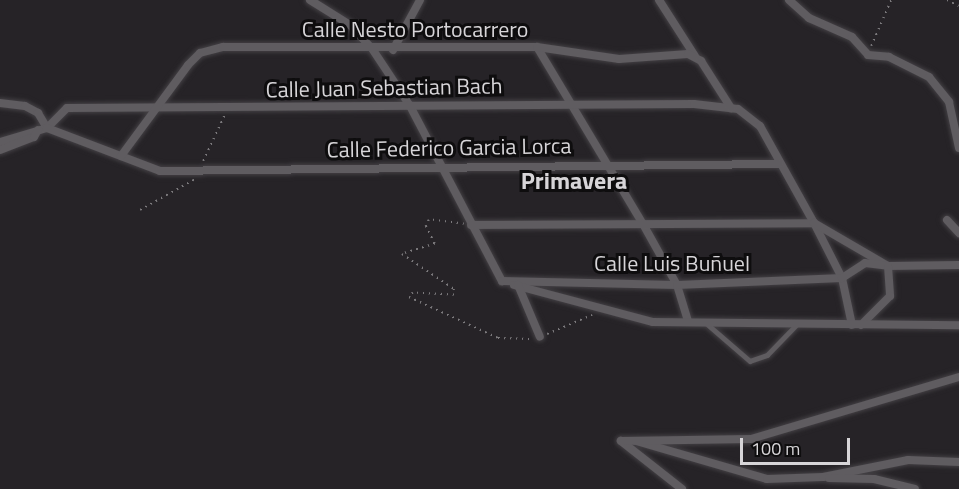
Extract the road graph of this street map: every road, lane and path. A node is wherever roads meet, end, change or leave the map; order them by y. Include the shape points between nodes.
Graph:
1 (310, 0) edge
2 (420, 0) edge
3 (658, 0) edge
4 (789, 0) edge
5 (891, 0) edge
6 (947, 0) edge
7 (959, 6) edge
8 (537, 47) junction
9 (373, 50) junction
10 (393, 50) junction
11 (868, 55) junction
12 (696, 56) junction
13 (0, 104) edge
14 (572, 104) junction
15 (410, 106) junction
16 (731, 108) junction
17 (154, 110) junction
18 (42, 129) junction
19 (0, 142) edge
20 (959, 148) edge
21 (0, 150) edge
22 (121, 156) junction
23 (609, 163) junction
24 (780, 164) junction
25 (439, 165) junction
26 (947, 220) dead end
27 (814, 223) junction
28 (644, 224) junction
29 (471, 225) junction
30 (959, 233) edge
31 (959, 265) edge
32 (888, 266) junction
33 (842, 278) junction
34 (502, 281) junction
35 (518, 285) junction
36 (677, 285) junction
37 (602, 311) junction
38 (688, 321) junction
39 (704, 321) junction
40 (797, 324) junction
41 (856, 325) junction
42 (959, 326) edge
43 (540, 337) junction
44 (959, 377) edge
45 (632, 440) junction
46 (959, 462) edge
47 (823, 477) junction
48 (682, 489) edge
49 (915, 489) edge

1 - 9 street via 350,25
2 - 10 street
3 - 12 street
4 - 11 street via 809,18 844,31
5 - 11 path
6 - 7 path
8 - 10 street, Calle Nesto Portocarrero
8 - 12 street, Calle Nesto Portocarrero via 619,59
8 - 14 street
9 - 10 street, Calle Nesto Portocarrero
9 - 15 street
9 - 17 street, Calle Nesto Portocarrero via 212,48 188,65
11 - 20 street via 890,57 929,77 949,102
12 - 16 street
13 - 18 street via 25,106 38,113
14 - 15 street, Calle Juan Sebastian Bach
14 - 16 street, Calle Juan Sebastian Bach
14 - 23 street
15 - 17 street, Calle Juan Sebastian Bach
15 - 25 street
16 - 24 street via 750,114
17 - 18 street, Calle Juan Sebastian Bach via 67,108
17 - 22 street, Calle Nesto Portocarrero
18 - 19 street
18 - 21 street via 34,137
18 - 22 street, Calle Federico Garcia Lorca
22 - 25 street, Calle Federico Garcia Lorca via 160,171
23 - 24 street, Calle Federico Garcia Lorca
23 - 25 street, Calle Federico Garcia Lorca
23 - 28 street
24 - 27 street
25 - 29 street
26 - 30 street
27 - 28 street
27 - 32 street
27 - 33 street
28 - 29 street
28 - 36 street
29 - 34 street
29 - 43 path via 426,222 435,244 402,254 455,292 410,293 409,297 498,338
31 - 32 street
32 - 33 street via 866,263
32 - 41 street via 890,296
33 - 36 street, Calle Luis Buñuel
33 - 41 street
34 - 35 street
34 - 36 street, Calle Luis Buñuel
35 - 37 street
35 - 43 street
36 - 38 street
37 - 38 street via 653,322
37 - 43 path
38 - 39 street
39 - 40 street
39 - 40 lane via 750,362 773,350
40 - 41 street
41 - 42 street
44 - 45 street via 752,440
45 - 47 street via 767,479
45 - 48 street via 621,443
46 - 47 street via 908,460
47 - 49 street via 874,479

